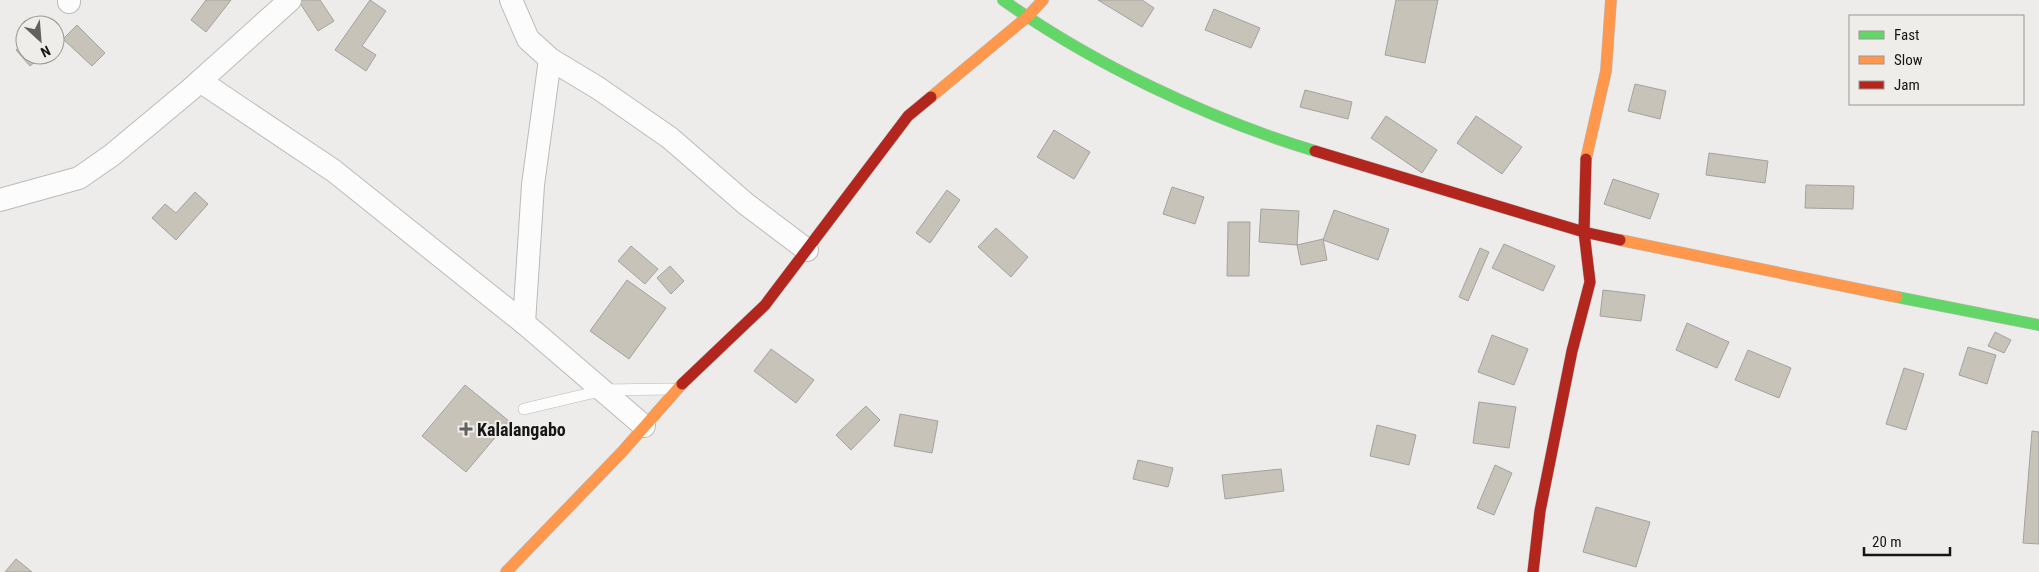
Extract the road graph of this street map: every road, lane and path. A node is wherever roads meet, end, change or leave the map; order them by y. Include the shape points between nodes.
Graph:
1 (290, 0) edge
2 (511, 0) edge
3 (1003, 0) edge
4 (1043, 0) edge
5 (1611, 0) edge
6 (1027, 17) junction
7 (550, 59) junction
8 (200, 81) junction
9 (0, 200) edge
10 (1584, 232) junction
11 (807, 250) junction
12 (524, 323) junction
13 (2039, 325) edge
14 (677, 389) junction
15 (604, 390) junction
16 (524, 409) dead end
17 (644, 426) junction
18 (506, 572) edge
19 (1533, 572) edge

1 - 8 street
2 - 7 street via 528,39
3 - 6 street
4 - 6 street
5 - 10 street via 1606,70 1586,156
6 - 10 street via 1138,81 1279,140
6 - 11 street via 908,116
7 - 11 street via 670,138 746,204
7 - 12 street via 532,185
8 - 9 street via 112,155 79,178
8 - 12 street via 334,171
10 - 13 street via 1747,268
10 - 19 street via 1590,282 1572,351 1540,511
11 - 14 street via 765,305
12 - 15 street
14 - 15 lane
14 - 17 street
15 - 16 lane
15 - 17 street
17 - 18 street

